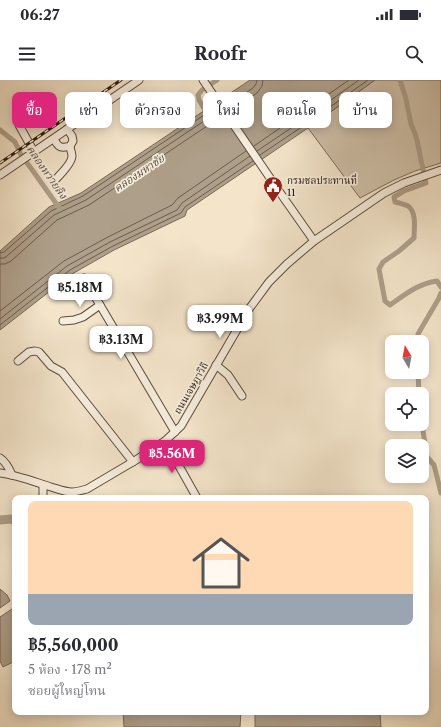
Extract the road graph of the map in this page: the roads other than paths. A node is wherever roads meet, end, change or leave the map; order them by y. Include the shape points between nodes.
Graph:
1 (139, 80) edge
2 (203, 80) edge
3 (20, 128) edge
4 (67, 129) junction
5 (54, 139) junction
6 (70, 146) junction
7 (31, 154) junction
8 (441, 170) edge
9 (0, 175) edge
10 (55, 180) dead end
11 (314, 241) junction
12 (84, 278) dead end
13 (100, 305) junction
14 (63, 321) dead end
15 (18, 362) dead end
16 (216, 365) junction
17 (242, 396) dead end
18 (175, 432) junction
19 (165, 441) junction
20 (0, 458) edge
21 (133, 462) junction
22 (0, 473) edge
23 (12, 475) junction
24 (43, 484) junction
25 (43, 495) edge
26 (194, 495) edge

1 - 4 street
2 - 11 street
3 - 7 street
4 - 5 street
4 - 6 street via 72,136
5 - 6 street via 56,145 65,148
5 - 7 street
6 - 10 street via 72,159
7 - 9 street
8 - 11 street, ถนนเจษฎาวิถี via 394,188
11 - 16 street, ถนนเจษฎาวิถี via 269,282 244,317
12 - 13 street
13 - 14 street via 83,317
13 - 18 street
15 - 21 street via 29,352 35,351 39,352 51,366 62,372
16 - 17 street via 228,375
16 - 18 street, ถนนเจษฎาวิถี
18 - 19 street, ถนนเจษฎาวิถี
19 - 21 street, ถนนเจษฎาวิถี
19 - 26 street
20 - 23 street
21 - 24 street, ถนนเจษฎาวิถี via 87,489 79,491 66,492
22 - 23 street, ถนนเจษฎาวิถี
23 - 24 street, ถนนเจษฎาวิถี
24 - 25 street

